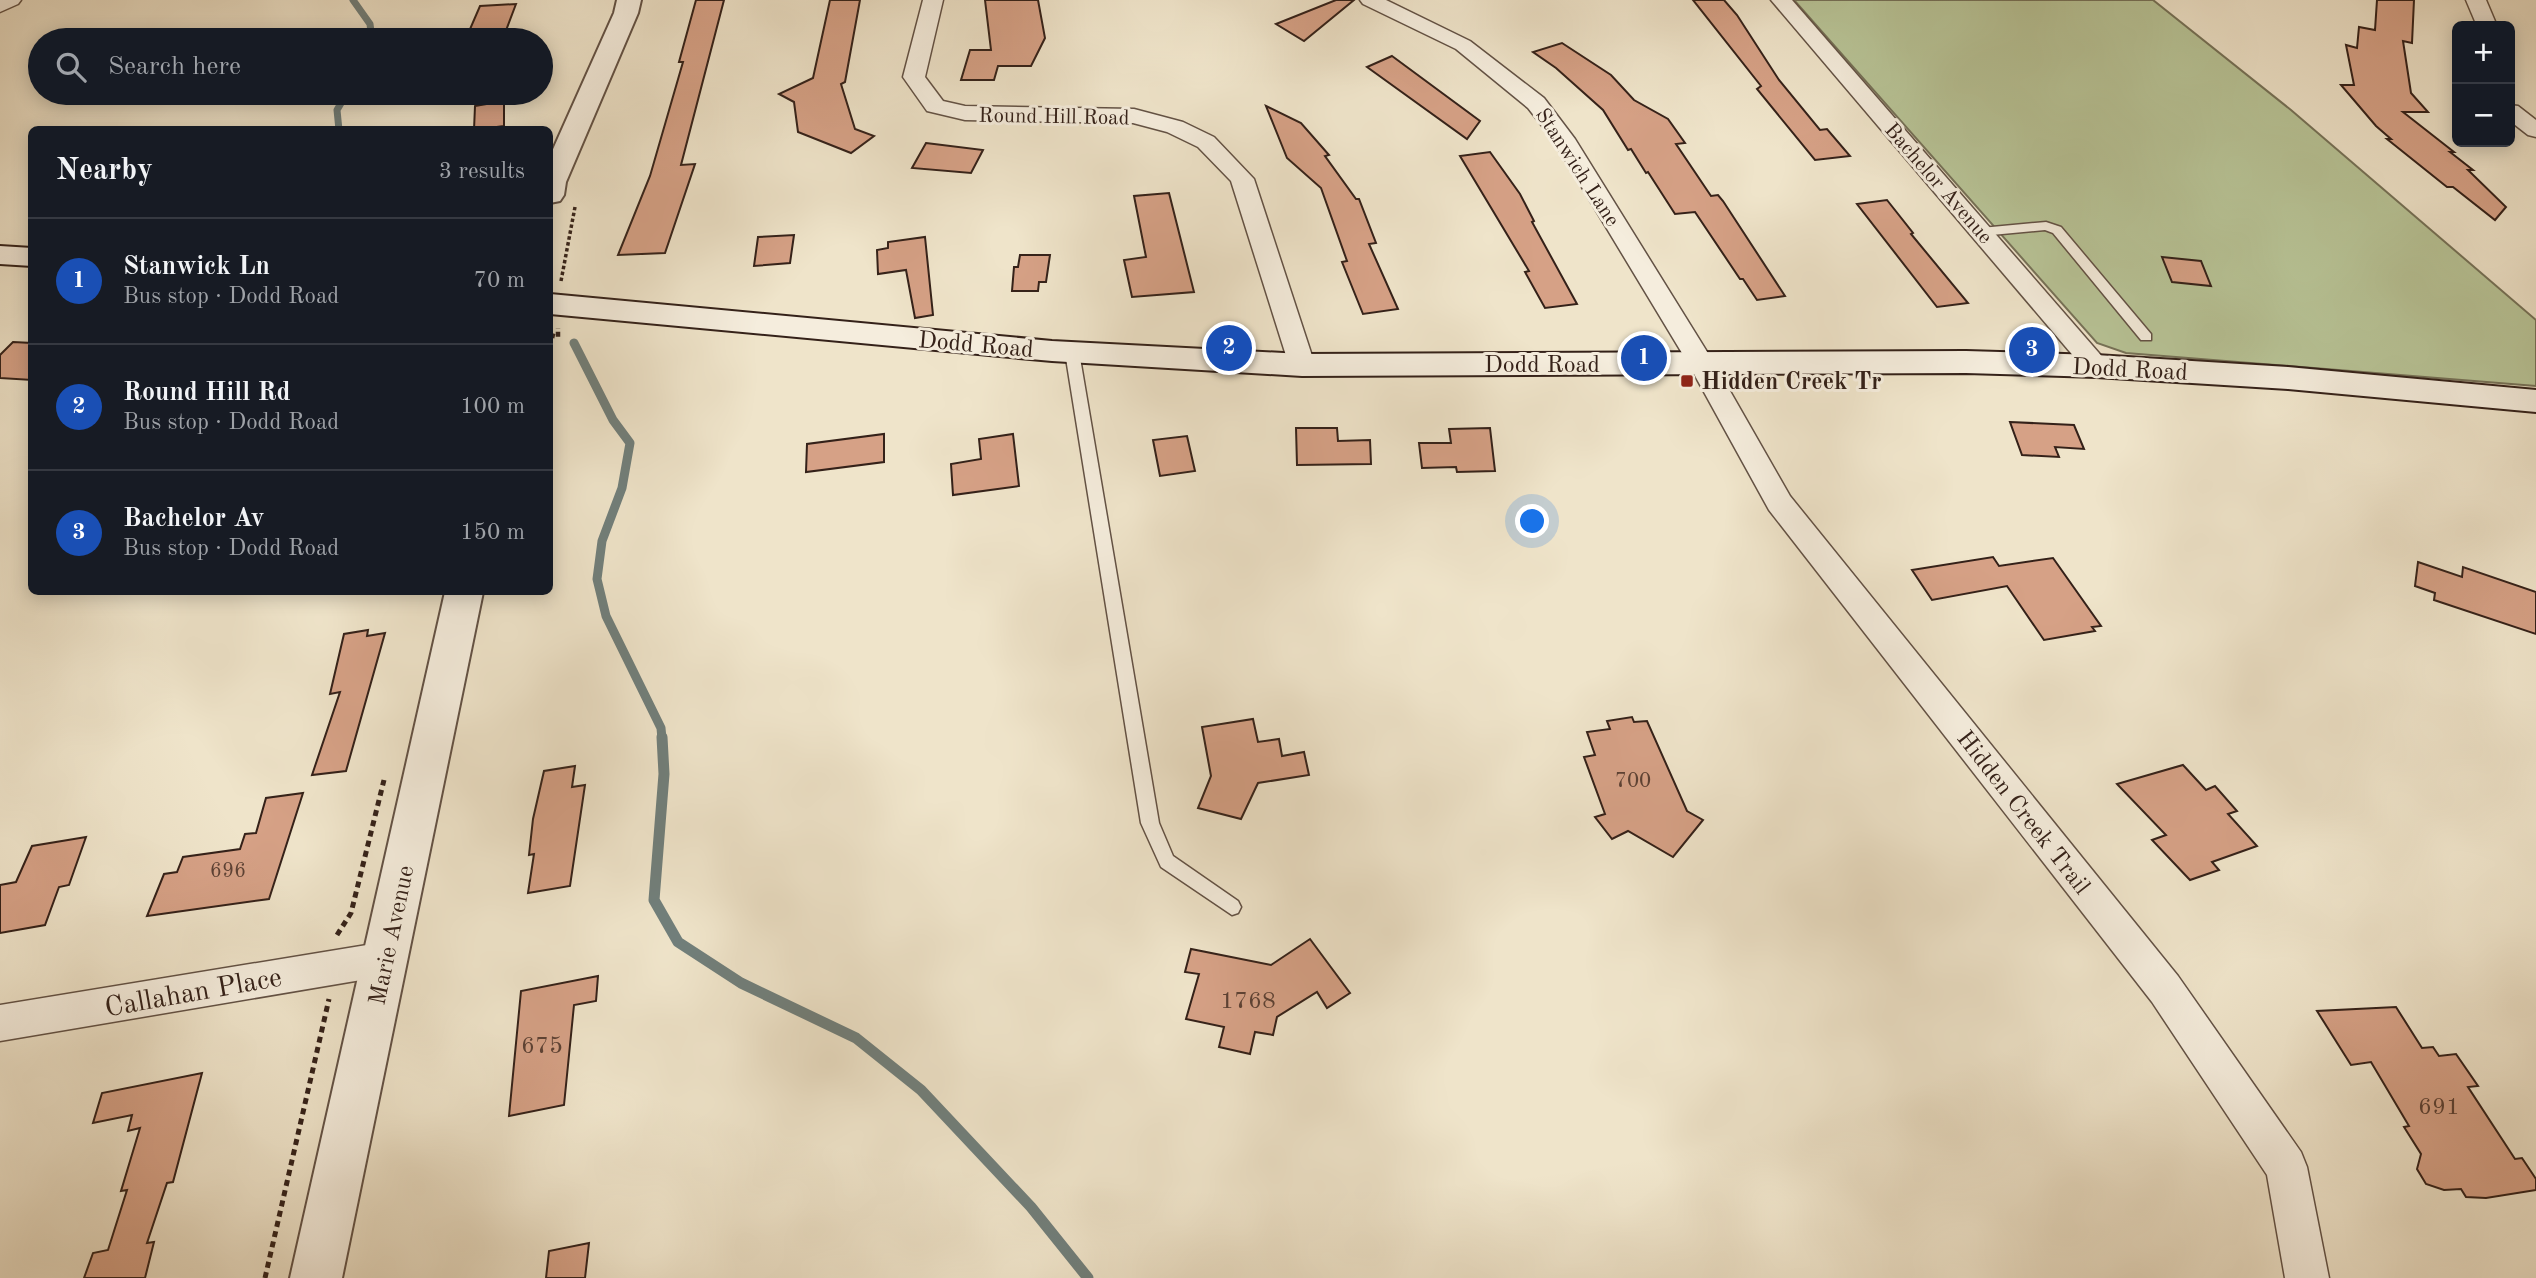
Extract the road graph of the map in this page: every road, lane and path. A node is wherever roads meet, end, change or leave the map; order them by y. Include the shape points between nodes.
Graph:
1 (11, 0) edge
2 (629, 0) edge
3 (933, 0) edge
4 (1370, 0) edge
5 (1782, 0) edge
6 (2476, 0) edge
7 (0, 6) edge
8 (2485, 21) edge
9 (2515, 115) edge
10 (2536, 130) edge
11 (553, 180) edge
12 (1981, 232) junction
13 (0, 255) edge
14 (28, 257) edge
15 (553, 304) edge
16 (2146, 337) dead end
17 (1072, 352) junction
18 (1701, 363) junction
19 (1301, 365) junction
20 (2096, 366) junction
21 (2536, 401) edge
22 (463, 595) edge
23 (1232, 907) dead end
24 (386, 959) junction
25 (327, 1012) dead end
26 (0, 1023) edge
27 (265, 1278) edge
28 (316, 1278) edge
29 (2307, 1278) edge

1 - 7 street
2 - 11 main road
3 - 19 street, Round Hill Road via 914,77 935,106 965,113 1134,116 1175,127 1206,142 1241,179
4 - 18 street, Stanwich Lane via 1463,45 1536,103 1564,139
5 - 12 street, Bachelor Avenue
6 - 8 street
9 - 10 street
12 - 16 lane via 2046,226 2057,230
12 - 20 street, Bachelor Avenue
13 - 14 main road
15 - 17 main road, Dodd Road
17 - 19 main road, Dodd Road
17 - 23 lane via 1150,823 1167,861
18 - 19 main road, Dodd Road
18 - 20 main road, Dodd Road
18 - 29 street, Hidden Creek Trail via 1779,503 2165,989 2286,1167
20 - 21 main road, Dodd Road
22 - 24 main road, Marie Avenue
24 - 26 street, Callahan Place
24 - 28 main road, Marie Avenue
25 - 27 path

